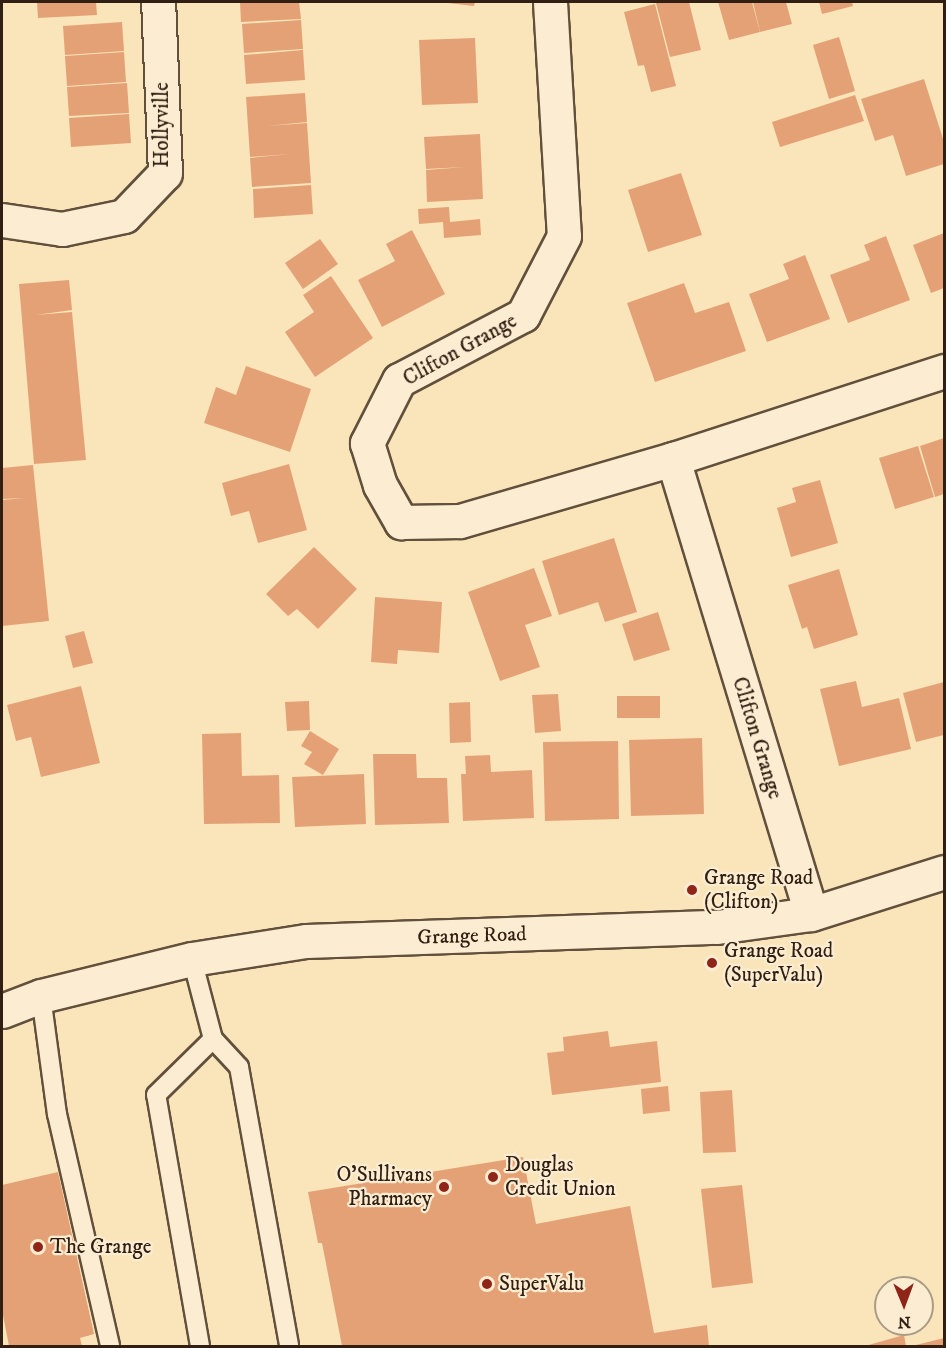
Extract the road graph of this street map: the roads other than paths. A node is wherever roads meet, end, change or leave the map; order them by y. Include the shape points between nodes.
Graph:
1 (159, 2) edge
2 (550, 2) edge
3 (2, 220) edge
4 (945, 371) edge
5 (673, 459) junction
6 (945, 872) edge
7 (811, 914) junction
8 (192, 959) junction
9 (40, 996) junction
10 (2, 1011) edge
11 (213, 1039) junction
12 (111, 1347) edge
13 (200, 1347) edge
14 (289, 1347) edge

1 - 3 street, Hollyville via 165,173 124,216 62,229
2 - 5 street, Clifton Grange via 564,236 523,315 399,380 367,443 380,485 401,522 460,521
4 - 5 street, Clifton Grange
5 - 7 street, Clifton Grange
6 - 7 street, Grange Road
7 - 8 street, Grange Road via 717,927 306,941
8 - 9 street, Grange Road
8 - 11 lane
9 - 10 street, Grange Road
9 - 12 lane via 57,1114
11 - 13 lane via 156,1095
11 - 14 lane via 239,1067

